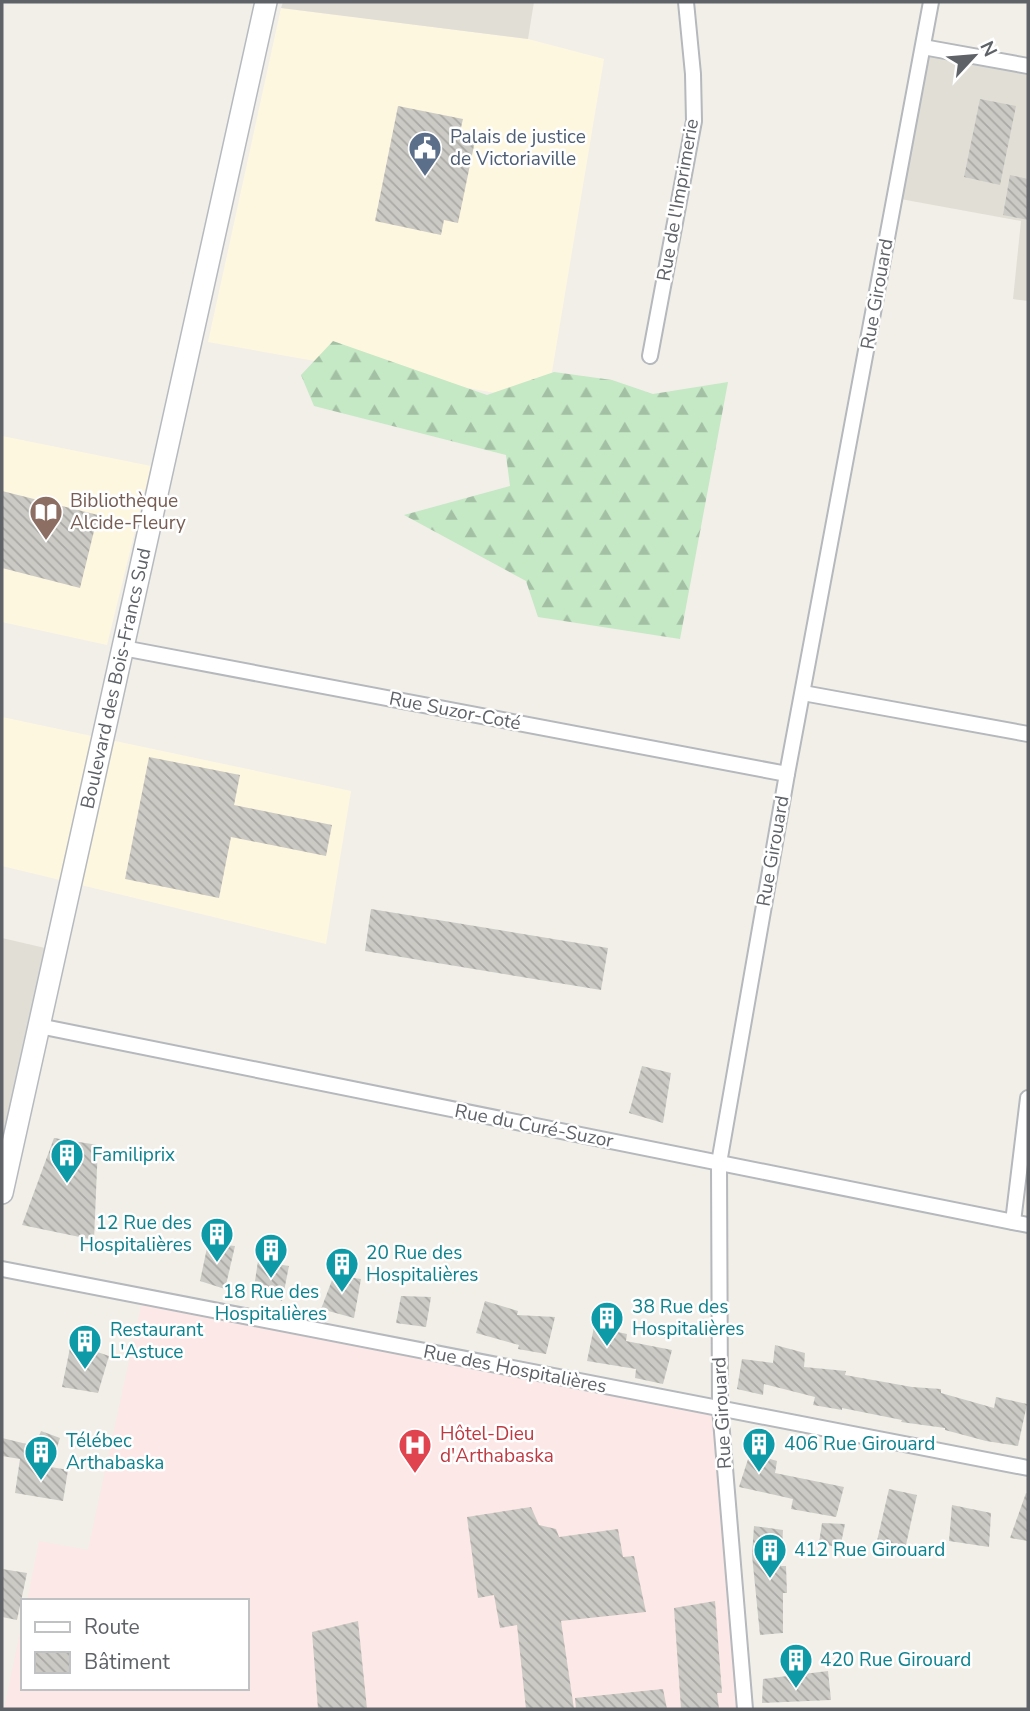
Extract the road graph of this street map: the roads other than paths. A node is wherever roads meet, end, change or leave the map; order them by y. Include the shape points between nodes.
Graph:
1 (266, 2) edge
2 (686, 2) edge
3 (931, 2) edge
4 (923, 47) junction
5 (1028, 66) edge
6 (650, 356) dead end
7 (122, 648) junction
8 (803, 693) junction
9 (1028, 734) edge
10 (787, 774) junction
11 (39, 1026) junction
12 (1028, 1098) edge
13 (719, 1163) junction
14 (2, 1193) edge
15 (1013, 1222) junction
16 (1028, 1225) edge
17 (2, 1269) edge
18 (720, 1408) junction
19 (1028, 1468) edge
20 (745, 1709) edge

1 - 7 street, Boulevard des Bois-Francs Sud
2 - 6 street, Rue de l'Imprimerie via 694,121
3 - 4 street, Rue Girouard
4 - 5 street
4 - 8 street, Rue Girouard
7 - 10 street, Rue Suzor-Coté
7 - 11 street, Boulevard des Bois-Francs Sud
8 - 9 street
8 - 10 street, Rue Girouard
10 - 13 street, Rue Girouard
11 - 13 street, Rue du Curé-Suzor
11 - 14 street, Boulevard des Bois-Francs Sud
12 - 15 street
13 - 15 street, Rue du Curé-Suzor
13 - 18 street, Rue Girouard
15 - 16 street, Rue du Curé-Suzor
17 - 18 street, Rue des Hospitalières
18 - 19 street, Rue des Hospitalières
18 - 20 street, Rue Girouard

